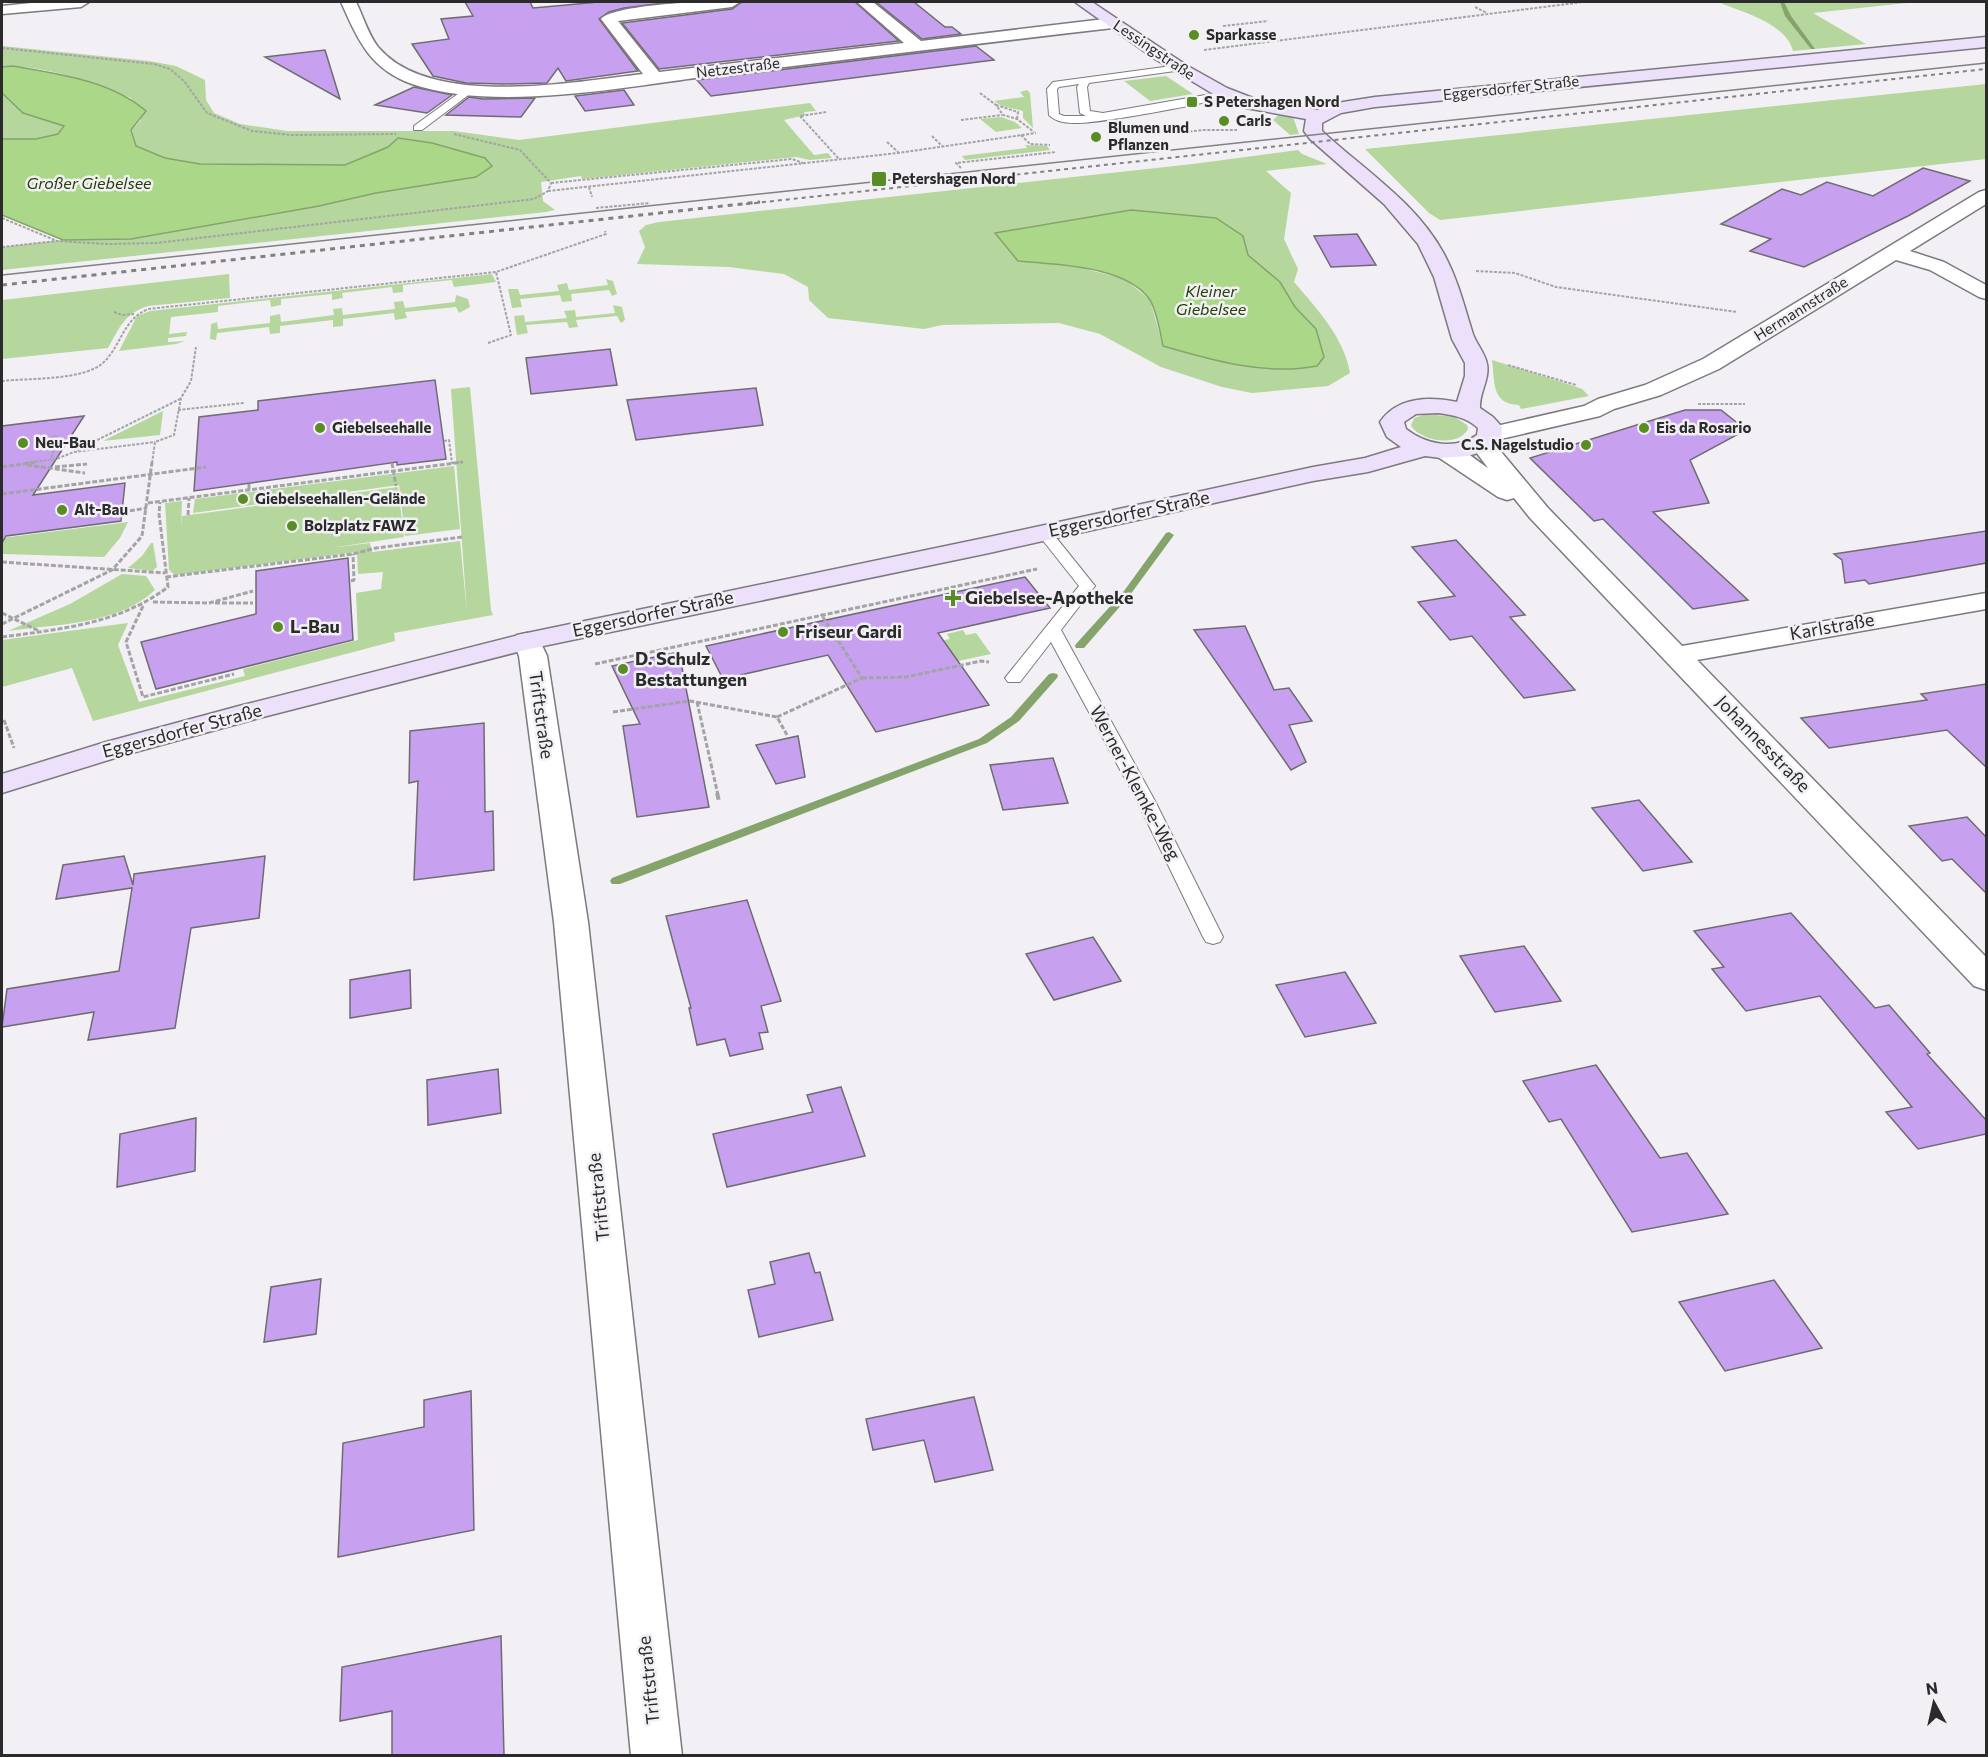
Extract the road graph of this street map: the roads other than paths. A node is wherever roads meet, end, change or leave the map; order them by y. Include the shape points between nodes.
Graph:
1 (81, 2) edge
2 (349, 2) edge
3 (730, 2) edge
4 (864, 2) edge
5 (1083, 2) edge
6 (2, 10) edge
7 (1113, 22) junction
8 (1986, 42) edge
9 (917, 46) junction
10 (1179, 68) junction
11 (655, 78) junction
12 (1086, 80) junction
13 (470, 90) junction
14 (1228, 94) junction
15 (1328, 112) junction
16 (1104, 117) junction
17 (418, 128) dead end
18 (1986, 196) edge
19 (1893, 252) junction
20 (1986, 293) edge
21 (1464, 341) junction
22 (1428, 406) junction
23 (1392, 427) junction
24 (1481, 427) junction
25 (1434, 449) junction
26 (1312, 474) junction
27 (1539, 513) junction
28 (1045, 533) junction
29 (1986, 601) edge
30 (1053, 631) junction
31 (527, 641) junction
32 (1677, 655) junction
33 (1018, 673) road end
34 (2, 784) edge
35 (1213, 937) dead end
36 (1986, 978) edge
37 (657, 1755) edge

1 - 6 street
2 - 13 street, Netzestraße via 372,50 393,69 417,81
3 - 11 street via 623,14 609,20
4 - 9 street
5 - 7 street, Lessingstraße
7 - 9 street, Netzestraße
7 - 10 street, Lessingstraße
8 - 15 street, Eggersdorfer Straße via 1387,100
9 - 11 street, Netzestraße
10 - 12 lane
10 - 14 street, Lessingstraße
11 - 13 street, Netzestraße via 552,89
12 - 16 lane via 1082,87 1085,113
12 - 16 lane via 1056,84 1052,89 1054,115 1071,120
13 - 17 lane
14 - 15 street, Lessingstraße via 1254,104
14 - 16 lane
15 - 21 street via 1313,121 1313,131 1405,216 1428,244 1444,275
18 - 19 street, Hermannstraße
19 - 20 street via 1947,270
19 - 24 street, Hermannstraße via 1711,364 1653,390 1565,419
21 - 22 street via 1458,369 1449,385
21 - 24 street via 1477,364 1468,396
22 - 23 street, Eggersdorfer Straße via 1400,413
22 - 24 street via 1449,407
23 - 25 street via 1407,441
23 - 26 street, Eggersdorfer Straße via 1390,436 1380,444
24 - 25 street, Eggersdorfer Straße via 1465,449
24 - 27 street, Johannesstraße via 1492,460
25 - 26 street, Eggersdorfer Straße
25 - 27 street, Johannesstraße
26 - 28 street, Eggersdorfer Straße
27 - 32 street, Johannesstraße
28 - 30 lane via 1087,586
28 - 31 street, Eggersdorfer Straße
29 - 32 street, Karlstraße
30 - 33 lane
30 - 35 lane, Werner-Klemke-Weg via 1146,801
31 - 34 street, Eggersdorfer Straße via 249,712
31 - 37 street, Triftstraße via 533,656 572,921
32 - 36 street, Johannesstraße

